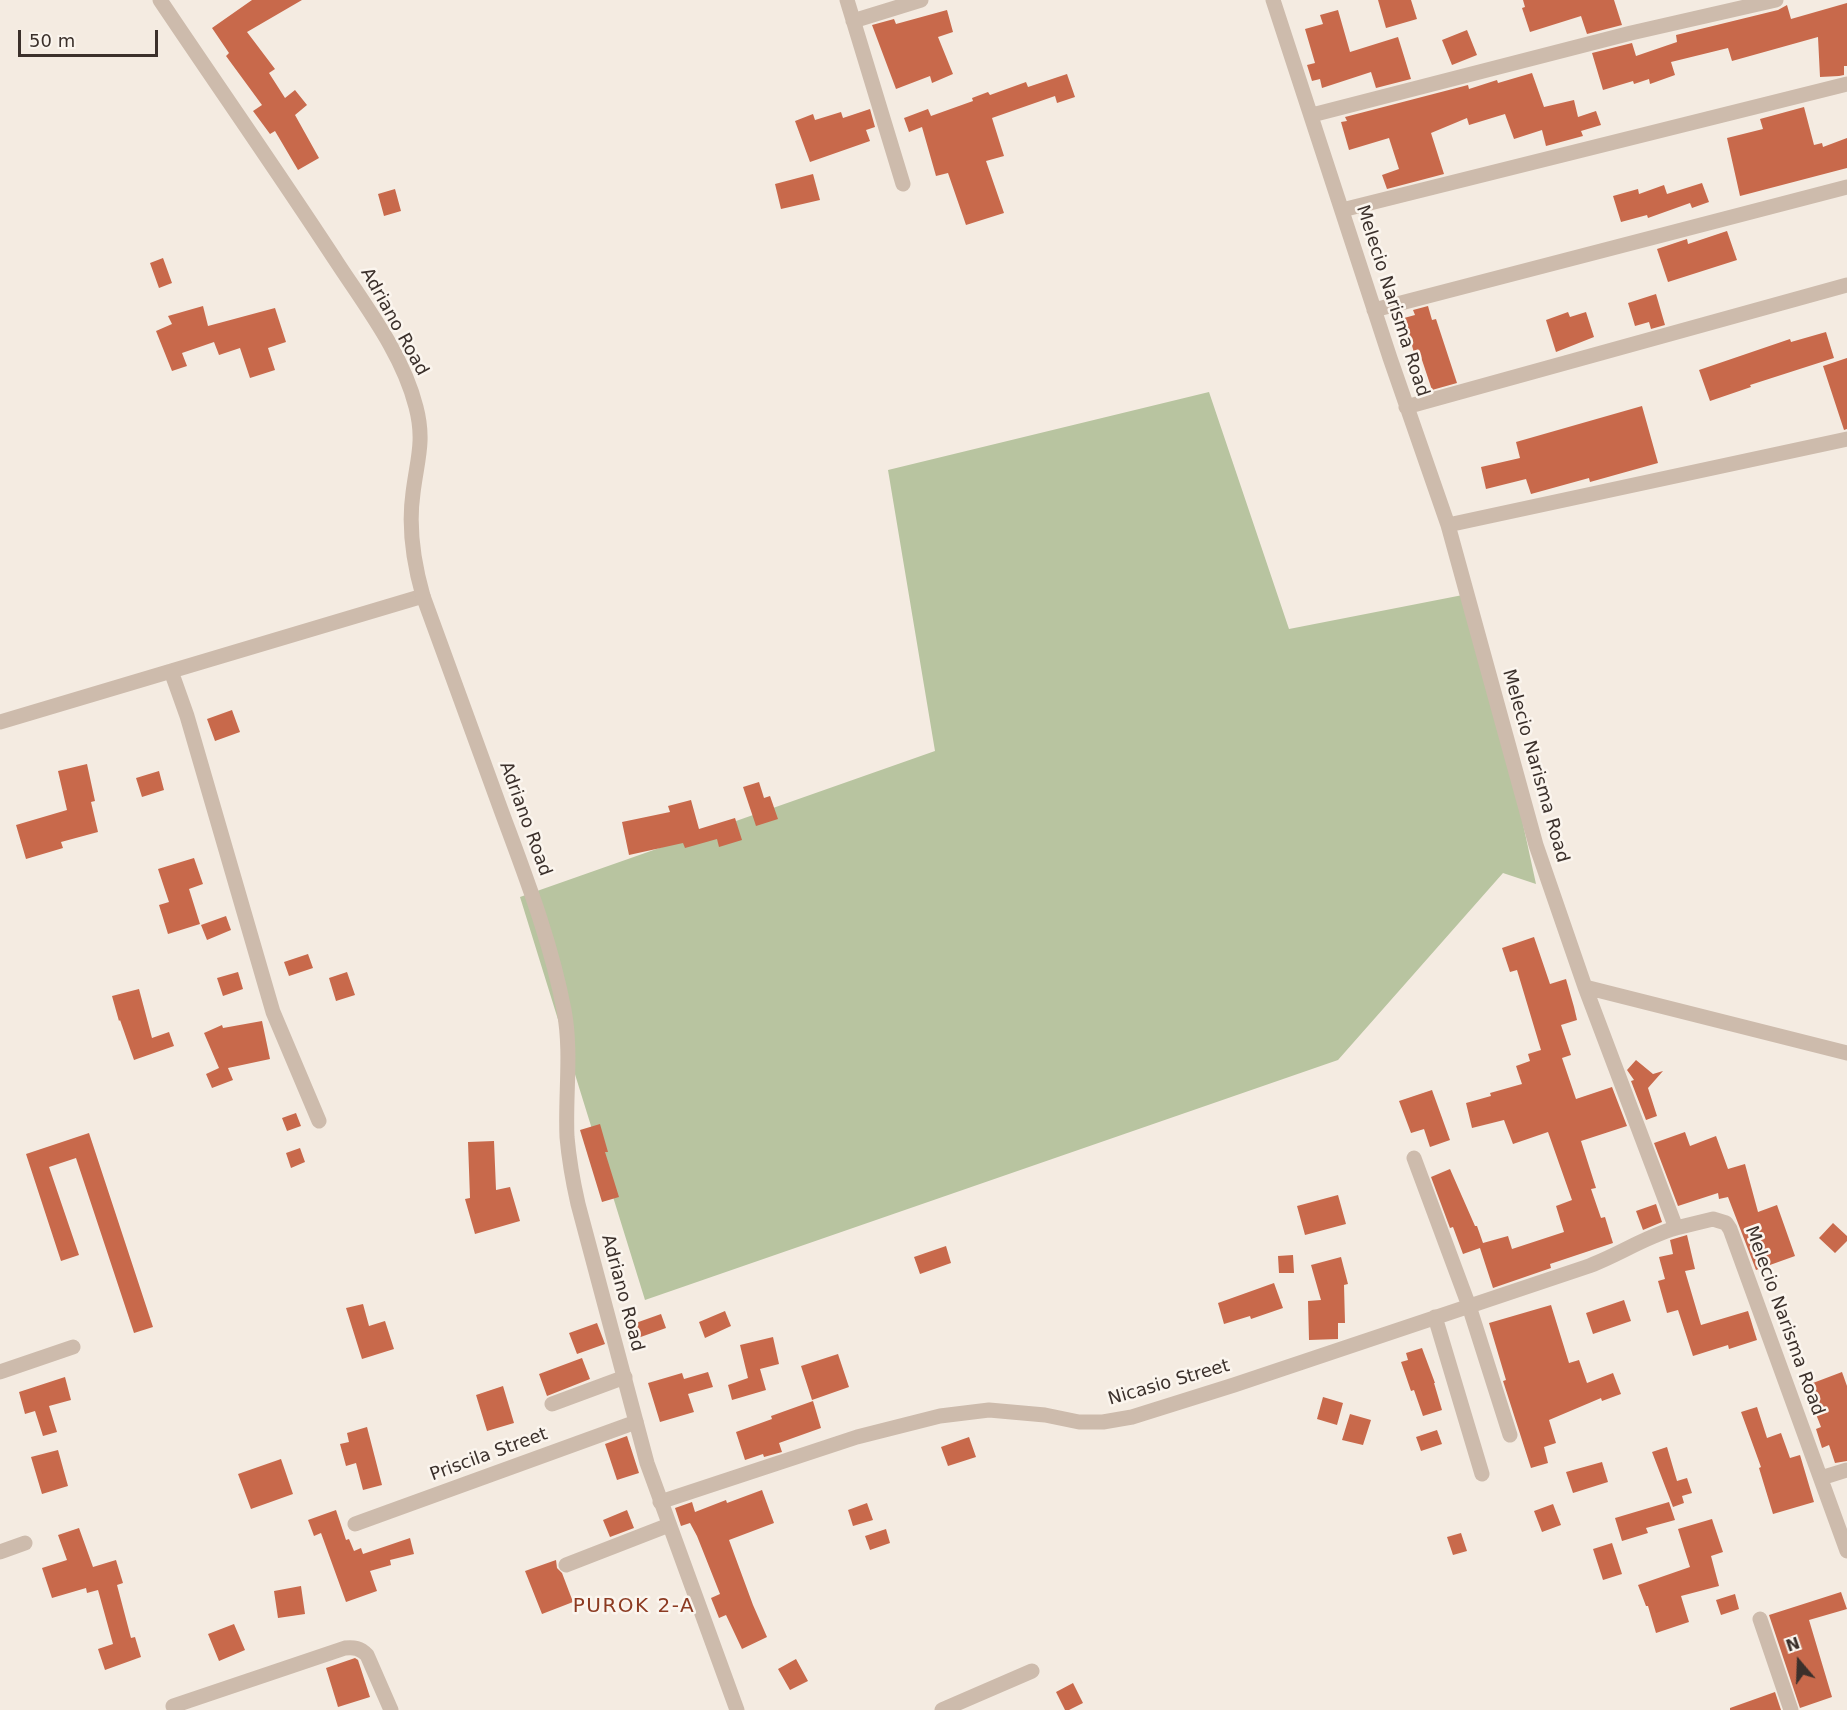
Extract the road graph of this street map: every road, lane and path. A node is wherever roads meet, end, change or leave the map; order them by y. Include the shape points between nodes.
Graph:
1 (159, 0) edge
2 (847, 0) edge
3 (921, 0) edge
4 (1273, 0) edge
5 (1776, 0) edge
6 (853, 21) junction
7 (1847, 84) edge
8 (1312, 115) junction
9 (903, 184) dead end
10 (1847, 187) edge
11 (1342, 210) junction
12 (1847, 285) edge
13 (1374, 310) junction
14 (1406, 407) junction
15 (1847, 439) edge
16 (1448, 525) junction
17 (423, 596) junction
18 (171, 671) junction
19 (0, 722) edge
20 (1586, 987) junction
21 (1847, 1053) edge
22 (318, 1121) dead end
23 (1414, 1158) dead end
24 (1676, 1228) junction
25 (1469, 1306) junction
26 (1436, 1317) junction
27 (73, 1347) dead end
28 (0, 1372) edge
29 (625, 1377) junction
30 (552, 1404) dead end
31 (636, 1422) junction
32 (1510, 1436) dead end
33 (1847, 1470) edge
34 (1482, 1474) dead end
35 (1821, 1478) junction
36 (660, 1502) junction
37 (356, 1524) dead end
38 (669, 1525) junction
39 (25, 1543) dead end
40 (1847, 1551) edge
41 (0, 1552) edge
42 (566, 1565) dead end
43 (1760, 1619) dead end
44 (1032, 1671) dead end
45 (173, 1706) dead end
46 (391, 1710) edge
47 (737, 1710) edge
48 (942, 1710) edge
49 (1791, 1710) edge

1 - 17 street, Adriano Road via 311,222 374,320 406,379 421,430 412,494 411,543
2 - 6 street
3 - 6 street
4 - 8 street, Melecio Narisma Road
5 - 8 street
6 - 9 street
7 - 11 street
8 - 11 street, Melecio Narisma Road
10 - 13 street
11 - 13 street, Melecio Narisma Road
12 - 14 street
13 - 14 street, Melecio Narisma Road
14 - 16 street, Melecio Narisma Road
15 - 16 street
16 - 20 street, Melecio Narisma Road via 1536,845
17 - 18 street
17 - 29 street, Adriano Road via 514,844 556,974 567,1043 570,1170
18 - 19 street
18 - 22 street via 273,1012
20 - 21 street
20 - 24 street, Melecio Narisma Road
23 - 25 street
24 - 25 street, Nicasio Street via 1586,1267
24 - 35 street, Melecio Narisma Road via 1713,1219 1726,1223 1730,1229
25 - 26 street, Nicasio Street
25 - 32 street
26 - 34 street
26 - 36 street, Nicasio Street via 1132,1417 1079,1422 989,1410 940,1416 857,1437
27 - 28 street
29 - 30 street
29 - 31 street, Adriano Road
31 - 36 street, Adriano Road
31 - 37 street, Priscila Street
33 - 35 street
35 - 40 street, Melecio Narisma Road
36 - 38 street, Adriano Road
38 - 42 street
38 - 47 street, Adriano Road
39 - 41 street
43 - 49 street
44 - 48 street
45 - 46 street via 353,1647 367,1655

